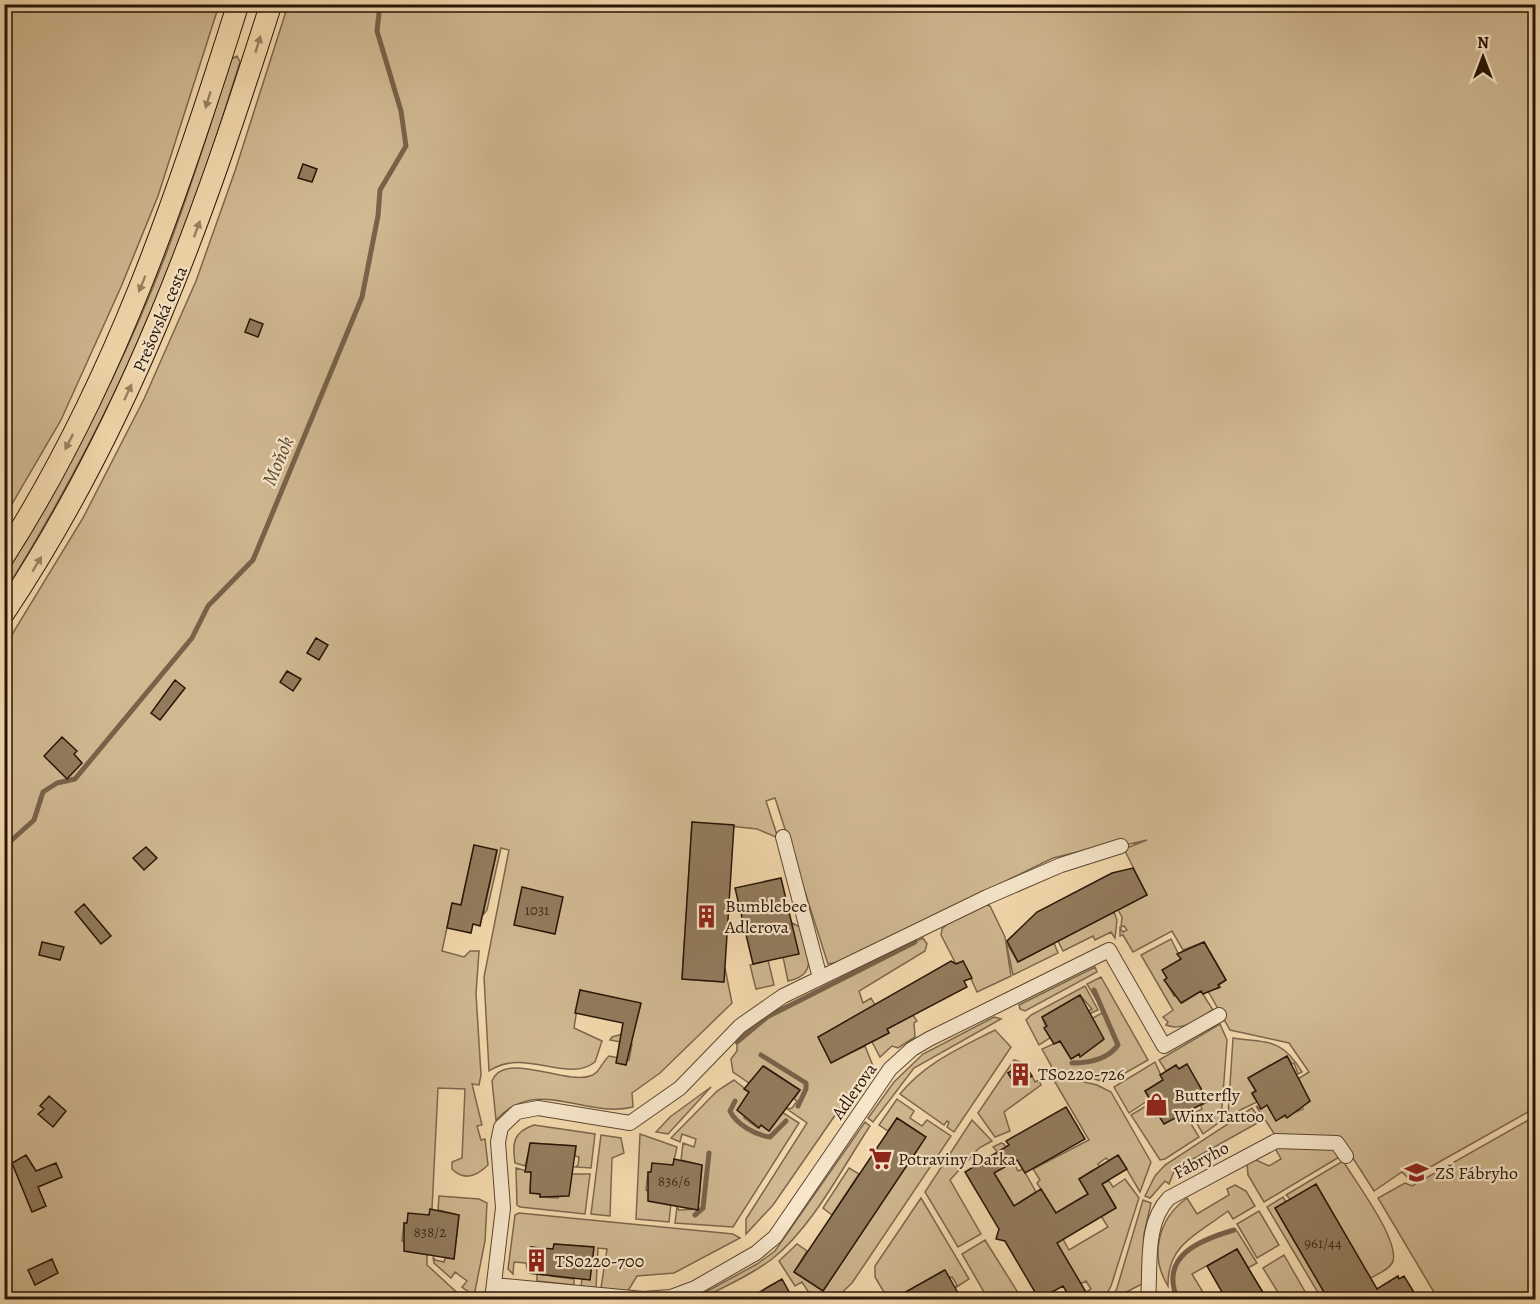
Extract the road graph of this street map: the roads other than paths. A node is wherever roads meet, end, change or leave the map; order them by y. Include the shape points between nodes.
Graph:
1 (238, 4) edge
2 (270, 4) edge
3 (4, 556) edge
4 (4, 613) edge
5 (783, 837) dead end
6 (1121, 846) dead end
7 (820, 978) junction
8 (1219, 1015) dead end
9 (1346, 1156) dead end
10 (494, 1284) junction
11 (492, 1299) edge
12 (1148, 1299) edge

1 -> 3 highway, Prešovská cesta via 183,176 121,333 69,443
4 -> 2 highway, Prešovská cesta via 37,564 97,457 151,342 221,161
5 - 7 street
6 - 7 street via 1048,870
7 - 10 street via 750,1017 680,1088 630,1123 538,1108 517,1112 508,1119 501,1127 498,1142 503,1208
8 - 10 street, Adlerova via 1164,1046 1109,950 920,1043 902,1056 775,1237 756,1253 695,1288 670,1297 643,1299
9 - 12 street, Fábryho via 1337,1143 1276,1141 1169,1198 1153,1225
10 - 11 street

